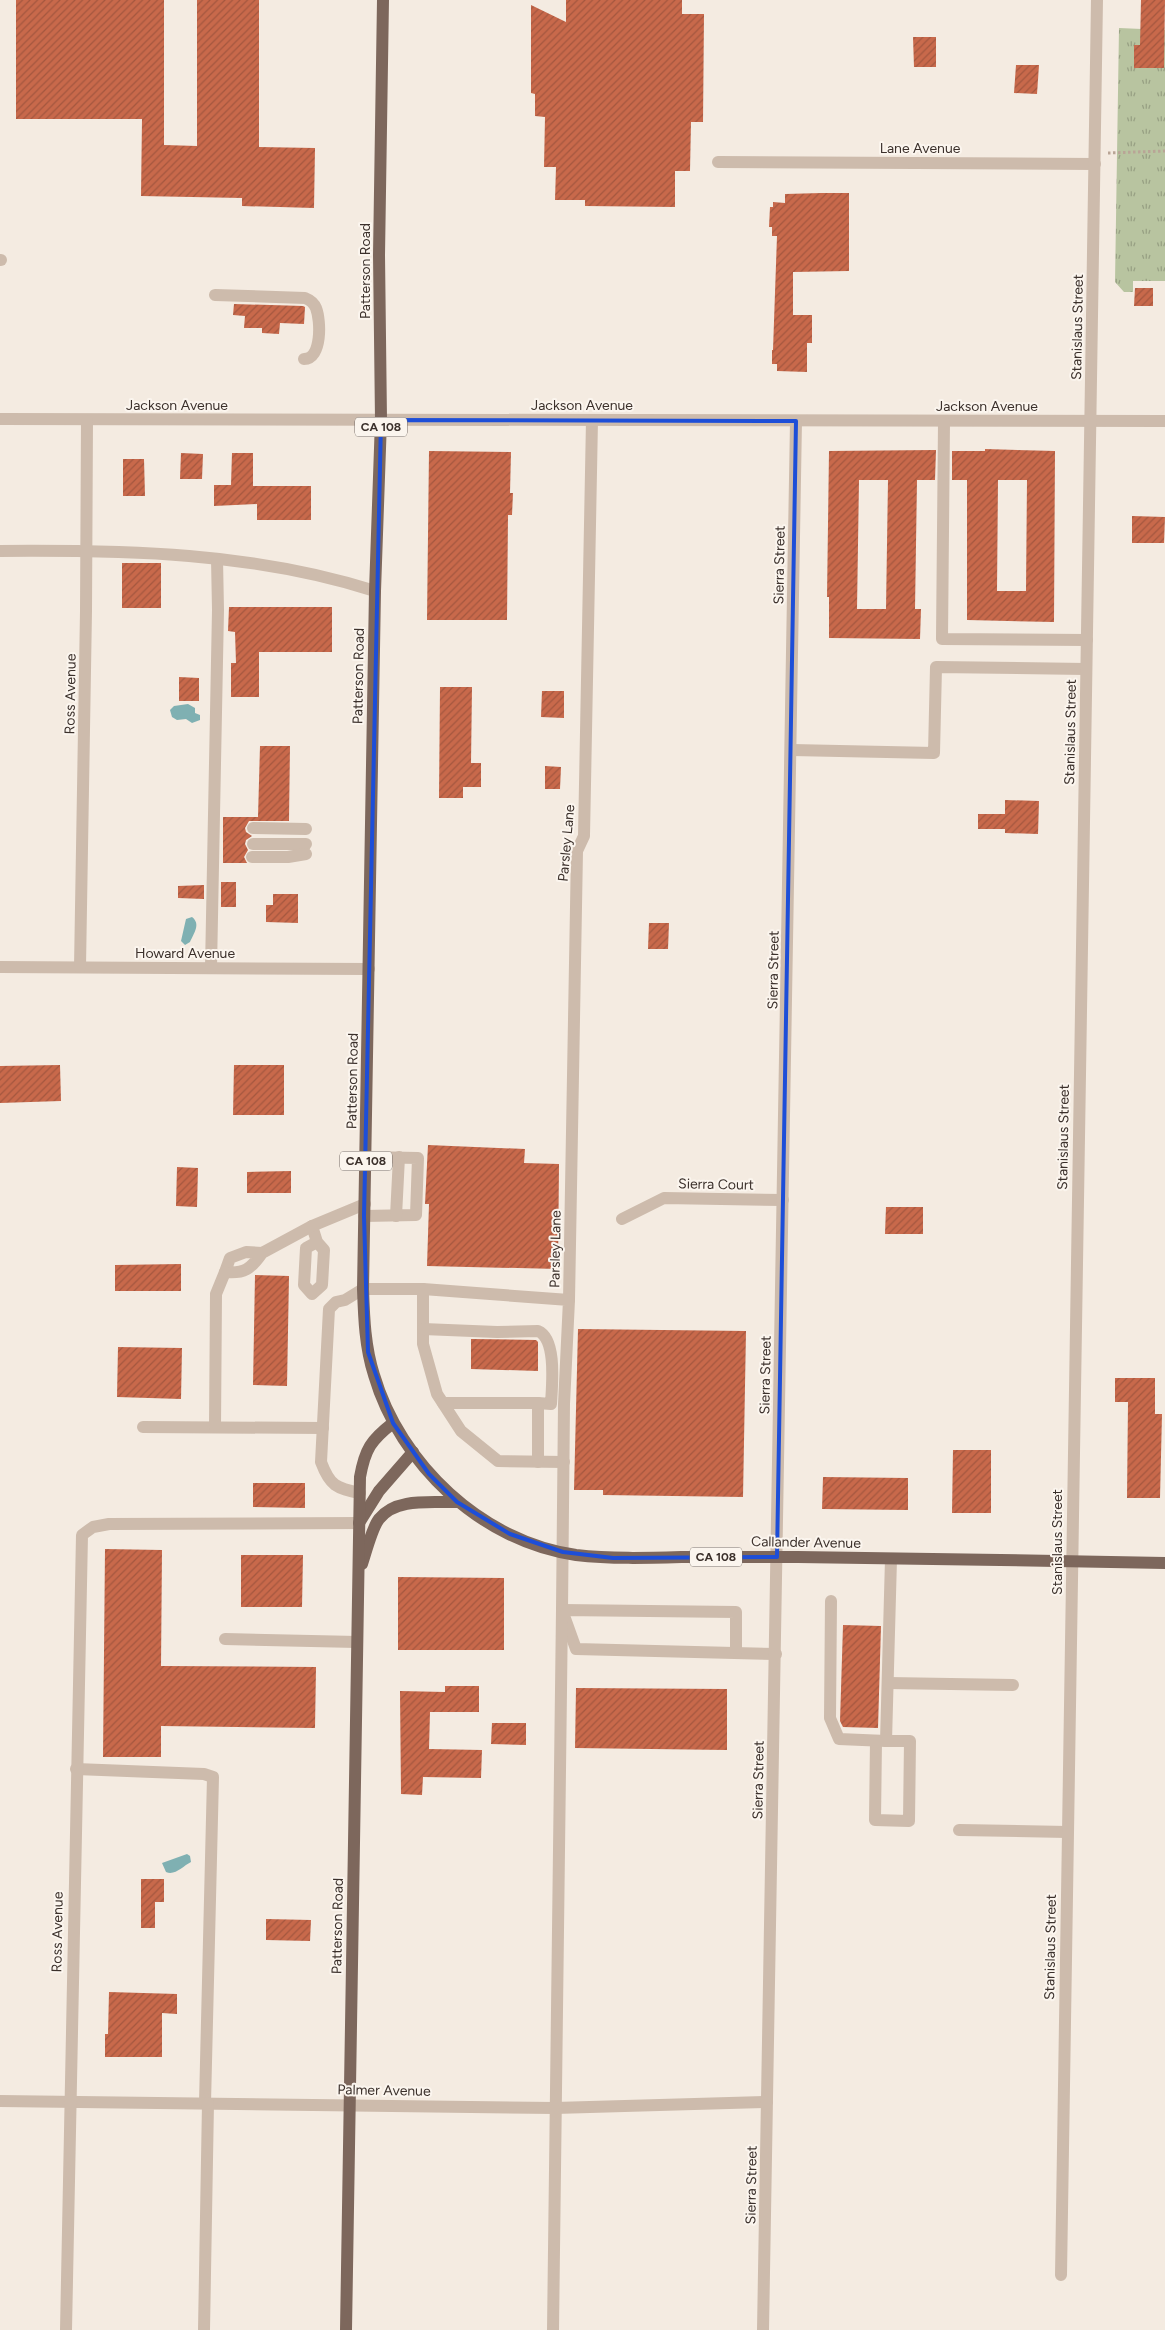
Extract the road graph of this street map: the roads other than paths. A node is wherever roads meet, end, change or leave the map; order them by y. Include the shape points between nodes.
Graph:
1 (383, 0) edge
2 (1097, 0) edge
3 (1095, 158) junction
4 (718, 162) dead end
5 (215, 295) dead end
6 (304, 360) dead end
7 (0, 419) edge
8 (381, 420) junction
9 (592, 420) junction
10 (796, 420) junction
11 (86, 421) junction
12 (944, 422) junction
13 (1091, 422) junction
14 (1165, 422) edge
15 (87, 551) junction
16 (0, 552) edge
17 (217, 560) junction
18 (375, 591) junction
19 (1087, 640) junction
20 (1086, 669) junction
21 (792, 750) junction
22 (253, 828) dead end
23 (306, 829) dead end
24 (306, 849) dead end
25 (252, 850) dead end
26 (0, 967) edge
27 (80, 968) junction
28 (211, 968) junction
29 (369, 969) junction
30 (366, 1157) junction
31 (399, 1157) junction
32 (784, 1200) junction
33 (364, 1210) junction
34 (396, 1216) junction
35 (622, 1219) dead end
36 (312, 1226) junction
37 (317, 1242) junction
38 (363, 1289) junction
39 (423, 1289) junction
40 (312, 1294) junction
41 (569, 1300) junction
42 (329, 1309) junction
43 (423, 1329) junction
44 (368, 1352) joint
45 (443, 1403) junction
46 (545, 1403) junction
47 (393, 1423) junction
48 (143, 1426) dead end
49 (214, 1427) junction
50 (323, 1428) junction
51 (414, 1452) junction
52 (538, 1462) junction
53 (564, 1462) junction
54 (360, 1493) junction
55 (458, 1502) junction
56 (359, 1523) junction
57 (563, 1552) junction
58 (777, 1557) junction
59 (892, 1559) junction
60 (1072, 1561) junction
61 (1165, 1563) edge
62 (358, 1576) junction
63 (832, 1601) dead end
64 (562, 1610) junction
65 (225, 1639) dead end
66 (357, 1642) junction
67 (736, 1653) junction
68 (776, 1654) junction
69 (888, 1684) junction
70 (1013, 1685) dead end
71 (881, 1741) junction
72 (76, 1769) junction
73 (959, 1830) dead end
74 (1067, 1832) junction
75 (0, 2101) edge
76 (69, 2102) junction
77 (767, 2102) junction
78 (206, 2103) junction
79 (349, 2105) junction
80 (555, 2108) junction
81 (1061, 2275) dead end
82 (66, 2330) edge
83 (204, 2330) edge
84 (346, 2330) edge
85 (553, 2330) edge
86 (763, 2330) edge

1 - 8 main road, Patterson Road / CA 108 via 379,255
2 - 3 street, Stanislaus Street
3 - 4 street, Lane Avenue
3 - 13 street, Stanislaus Street
5 - 6 street via 310,300 317,310 318,343 314,356
7 - 11 street, Jackson Avenue
8 - 9 street, Jackson Avenue
8 - 11 street, Jackson Avenue
8 - 18 main road, Patterson Road / CA 108
9 - 10 street, Jackson Avenue
9 - 41 street, Parsley Lane via 584,836 577,851
10 - 12 street, Jackson Avenue
10 - 21 street, Sierra Street
11 - 15 street, Ross Avenue
12 - 13 street, Jackson Avenue
12 - 19 street via 942,640
13 - 14 street, Jackson Avenue
13 - 19 street, Stanislaus Street
15 - 16 street
15 - 17 street
15 - 27 street, Ross Avenue
17 - 18 street via 247,562 336,579
17 - 28 street
18 - 29 main road, Patterson Road / CA 108
19 - 20 street, Stanislaus Street
20 - 21 street via 936,667 934,753
20 - 60 street, Stanislaus Street
21 - 32 street, Sierra Street
22 - 23 street
24 - 25 street
26 - 27 street, Howard Avenue
27 - 28 street, Howard Avenue
28 - 29 street, Howard Avenue
29 - 30 main road, Patterson Road / CA 108
30 - 31 street
30 - 33 main road, Patterson Road / CA 108
31 - 34 street
31 - 34 street via 418,1158 416,1215
32 - 35 street, Sierra Court via 664,1198
32 - 58 street, Sierra Street
33 - 34 street
33 - 36 street
33 - 38 main road, Patterson Road / CA 108
36 - 37 street
36 - 49 street via 262,1253 246,1252 230,1258 216,1294
37 - 40 street via 324,1250 322,1286
37 - 40 street via 306,1248 304,1285
38 - 39 street
38 - 42 street
38 - 44 main road, Patterson Road / CA 108
39 - 41 street
39 - 43 street
40 - 42 street
41 - 53 street, Parsley Lane
42 - 50 street
43 - 45 street via 423,1344 437,1394
43 - 46 street via 544,1333 551,1355
44 - 47 main road, Callander Avenue / CA 108
45 - 46 street
45 - 52 street via 461,1431 498,1461
46 - 52 street
47 - 51 main road, Callander Avenue / CA 108
47 - 54 main road, Patterson Road via 376,1436 364,1455
48 - 49 street
49 - 50 street
50 - 54 street via 321,1462 326,1476 337,1488
51 - 55 main road, Callander Avenue / CA 108 via 429,1474
51 - 56 main road via 379,1491
52 - 53 street
53 - 57 street, Parsley Lane
54 - 56 main road, Patterson Road
55 - 57 main road, Callander Avenue / CA 108 via 510,1534
55 - 62 main road via 408,1504 392,1508 378,1520
56 - 62 main road, Patterson Road
56 - 72 street, Ross Avenue via 109,1524 93,1527 82,1535
57 - 58 main road, Callander Avenue / CA 108 via 614,1558
57 - 64 street, Parsley Lane
58 - 59 main road, Callander Avenue / CA 108
58 - 68 street, Sierra Street
59 - 60 main road, Callander Avenue / CA 108
59 - 69 street
60 - 61 main road, Callander Avenue / CA 108
60 - 74 street, Stanislaus Street
62 - 66 main road, Patterson Road
63 - 71 street via 830,1718 839,1739
64 - 67 street via 576,1649
64 - 67 street via 736,1612
64 - 80 street, Parsley Lane
65 - 66 street
66 - 79 main road, Patterson Road
67 - 68 street
68 - 77 street, Sierra Street
69 - 70 street
69 - 71 street
71 - 71 street via 910,1742 909,1821 875,1820
72 - 76 street, Ross Avenue
72 - 78 street via 213,1777
73 - 74 street
74 - 81 street, Stanislaus Street
75 - 76 street, Palmer Avenue
76 - 78 street, Palmer Avenue
76 - 82 street, Ross Avenue
77 - 80 street, Palmer Avenue
77 - 86 street, Sierra Street
78 - 79 street, Palmer Avenue
78 - 83 street
79 - 80 street, Palmer Avenue
79 - 84 main road, Patterson Road
80 - 85 street, Parsley Lane

